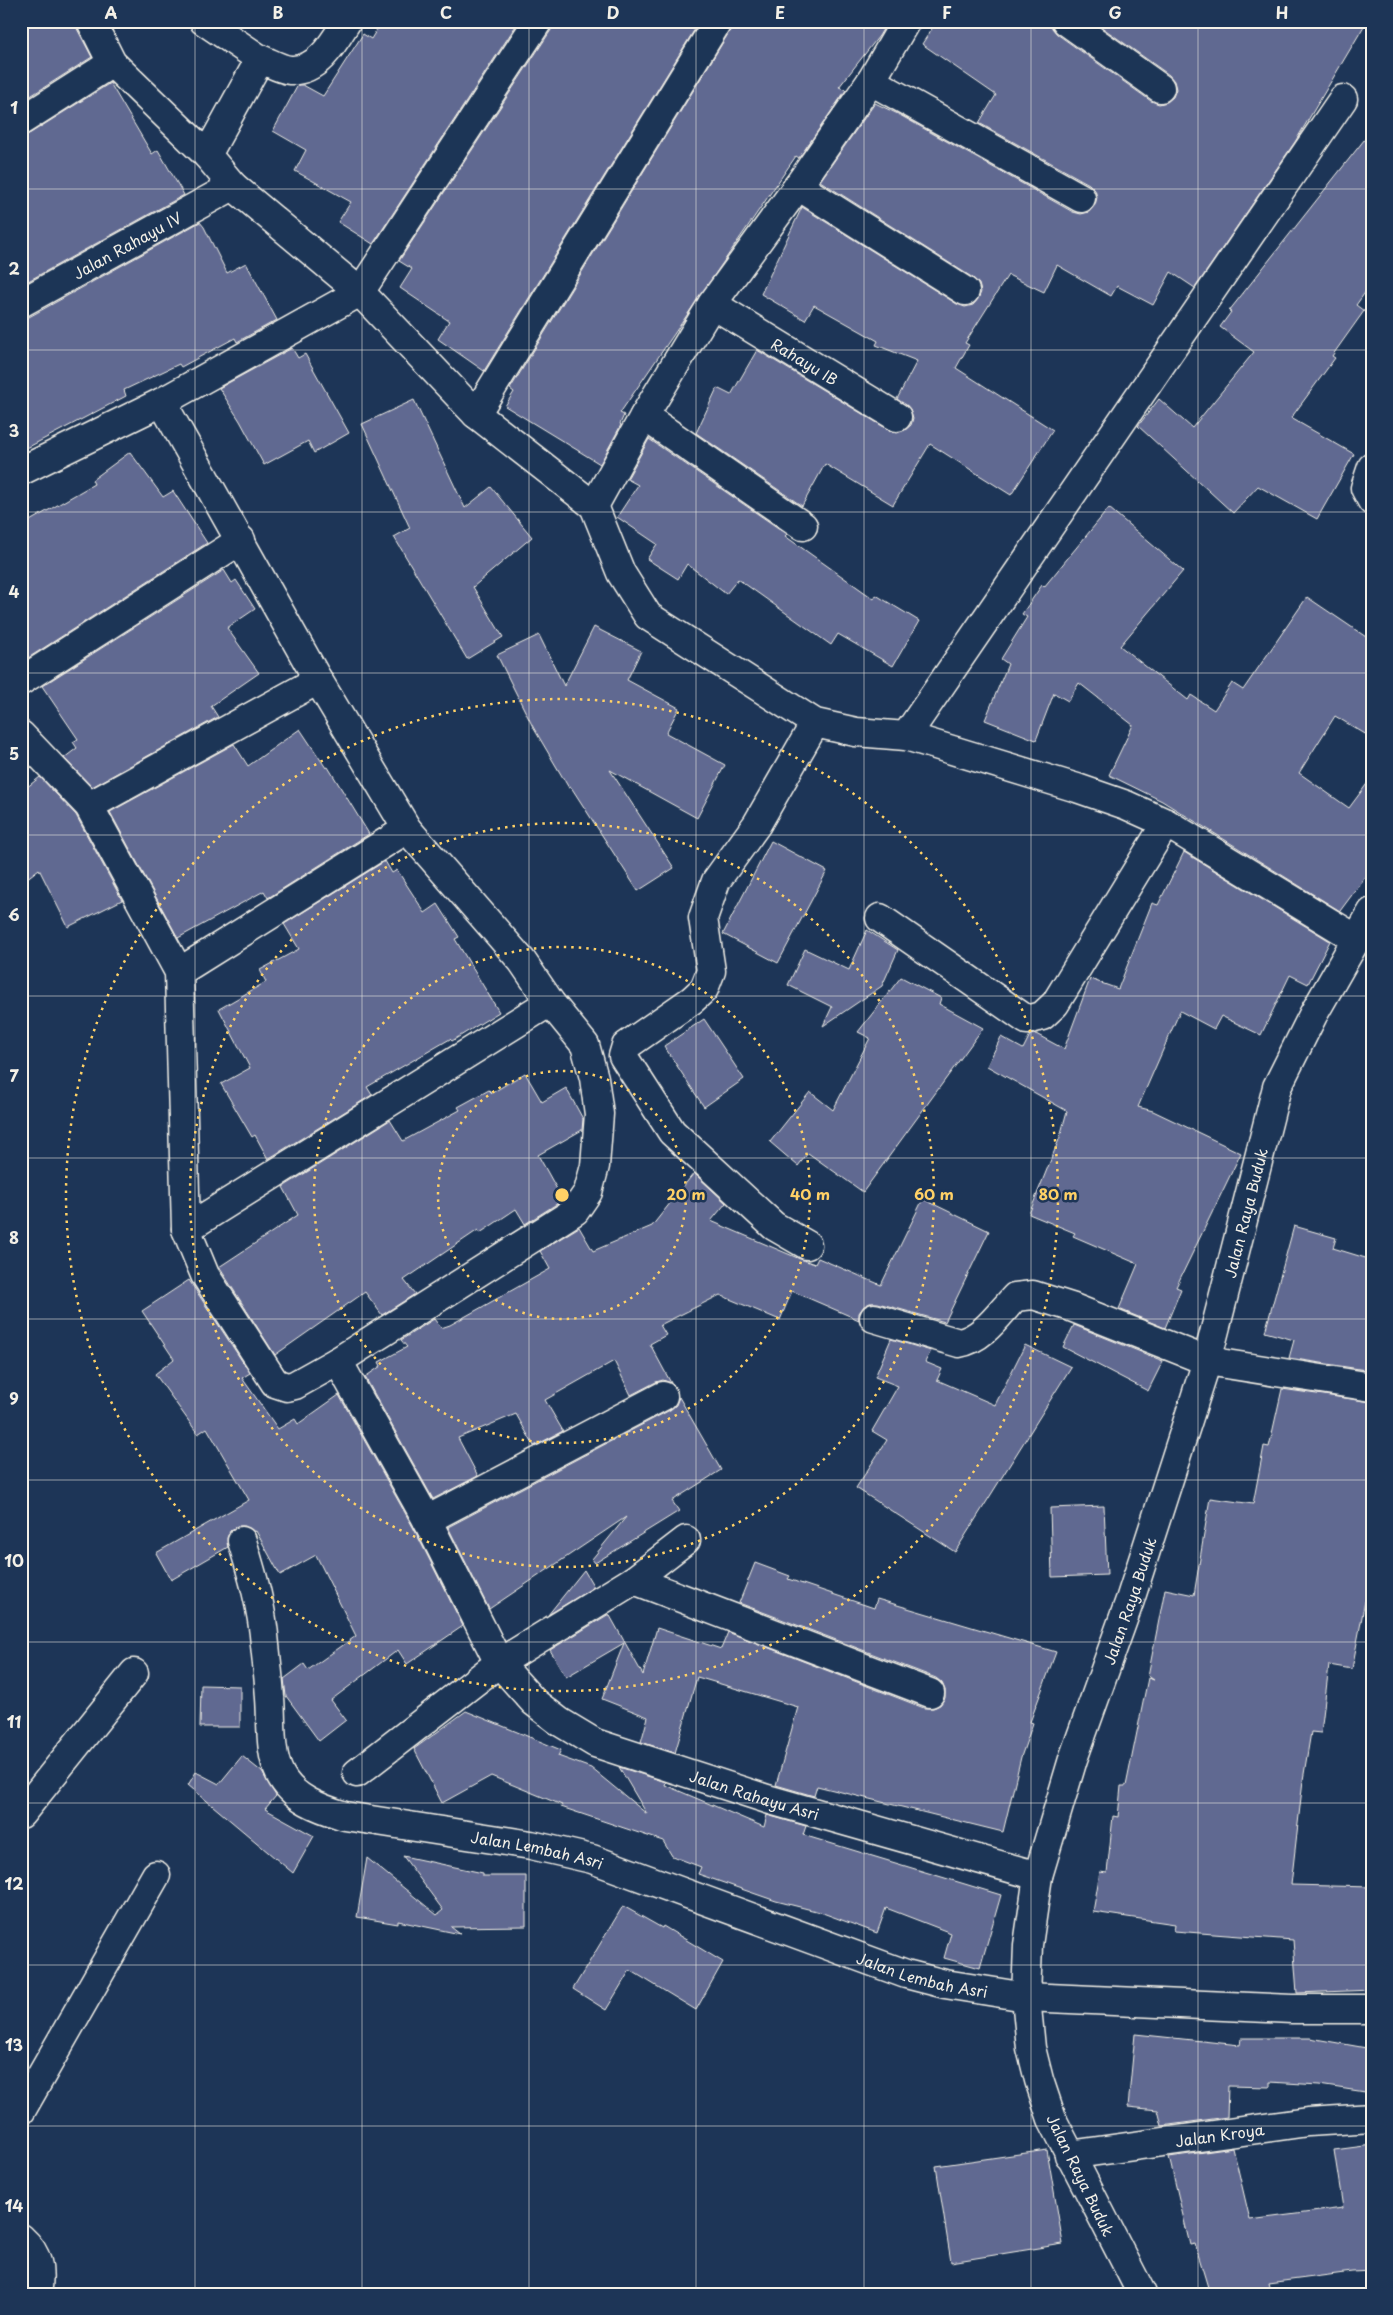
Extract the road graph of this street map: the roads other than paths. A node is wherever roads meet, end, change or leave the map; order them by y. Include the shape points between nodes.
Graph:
1 (91, 21) edge
2 (204, 21) edge
3 (347, 21) edge
4 (538, 21) edge
5 (718, 21) edge
6 (906, 21) edge
7 (1066, 21) edge
8 (260, 59) junction
9 (112, 63) junction
10 (871, 81) junction
11 (1160, 88) dead end
12 (1343, 100) dead end
13 (21, 120) edge
14 (207, 155) junction
15 (233, 186) junction
16 (798, 186) junction
17 (1081, 198) dead end
18 (966, 291) dead end
19 (360, 292) junction
20 (21, 303) edge
21 (712, 304) junction
22 (162, 402) junction
23 (476, 414) junction
24 (644, 416) junction
25 (897, 417) dead end
26 (1372, 467) edge
27 (21, 471) edge
28 (1372, 501) edge
29 (594, 506) junction
30 (803, 526) dead end
31 (241, 540) junction
32 (318, 680) junction
33 (21, 681) edge
34 (814, 724) junction
35 (21, 735) edge
36 (906, 736) junction
37 (89, 806) junction
38 (1166, 823) junction
39 (408, 829) junction
40 (1372, 912) edge
41 (880, 918) dead end
42 (1355, 938) junction
43 (179, 972) junction
44 (550, 1002) junction
45 (186, 1229) junction
46 (807, 1245) dead end
47 (874, 1318) dead end
48 (338, 1361) junction
49 (1207, 1361) junction
50 (1372, 1387) edge
51 (663, 1396) dead end
52 (427, 1520) junction
53 (686, 1540) dead end
54 (242, 1541) dead end
55 (634, 1580) junction
56 (499, 1663) junction
57 (134, 1673) dead end
58 (930, 1693) dead end
59 (357, 1773) dead end
60 (21, 1814) edge
61 (156, 1876) dead end
62 (1038, 1876) junction
63 (1026, 1997) junction
64 (1372, 2008) edge
65 (21, 2111) edge
66 (1372, 2118) edge
67 (1069, 2154) junction
68 (21, 2238) edge
69 (37, 2294) edge
70 (1142, 2294) edge

1 - 9 street
2 - 8 street
3 - 8 street via 320,60 311,66 288,70
4 - 19 street
5 - 23 street
6 - 10 street
7 - 11 street
8 - 14 street
9 - 13 street
9 - 14 street
10 - 16 street
10 - 17 street
12 - 36 street
14 - 15 street
15 - 19 street
15 - 20 street, Jalan Rahayu IV
16 - 18 street
16 - 21 street
19 - 22 street
19 - 23 street
21 - 24 street
21 - 25 street, Rahayu IB
22 - 27 street
22 - 31 street
23 - 29 street
24 - 29 street
24 - 30 street
26 - 28 street via 1365,488
29 - 34 street via 621,573 648,616
31 - 32 street
31 - 33 street
32 - 37 street
32 - 39 street
34 - 36 street via 856,732
34 - 46 street via 757,824 716,881 703,918 711,971 704,989 626,1046 623,1056 672,1132 774,1226
35 - 37 street
36 - 38 street via 1077,788
37 - 43 street
38 - 41 street via 1055,1004 1042,1016 1027,1020
38 - 42 street
39 - 43 street
39 - 44 street via 522,961
40 - 42 street, Jalan Raya Buduk
42 - 49 street, Jalan Raya Buduk via 1276,1087
43 - 45 street
44 - 45 street
44 - 48 street via 585,1044 594,1078 599,1114 595,1166 588,1192 575,1211
45 - 48 street via 205,1275 275,1383 287,1387 296,1385
47 - 49 street via 959,1343 978,1336 1015,1297 1033,1295
48 - 52 street, Jalan Rahayu Asri
49 - 50 street
49 - 62 street, Jalan Raya Buduk via 1130,1600 1073,1759
51 - 52 street
52 - 56 street, Jalan Rahayu Asri
53 - 55 street
54 - 63 street, Jalan Lembah Asri via 259,1597 272,1742 279,1773 304,1799 345,1816 531,1845 592,1859 906,1974
55 - 56 street
55 - 58 street
56 - 59 street
56 - 62 street, Jalan Rahayu Asri via 534,1702 595,1743 767,1798
57 - 60 street
61 - 65 street
62 - 63 street, Jalan Raya Buduk via 1028,1945
63 - 64 street, Jalan Lembah Asri via 1292,2009
63 - 67 street, Jalan Raya Buduk via 1031,2048 1039,2080 1052,2119
66 - 67 street, Jalan Kroya via 1308,2122
67 - 70 street, Jalan Raya Buduk
68 - 69 street via 34,2250 39,2274

